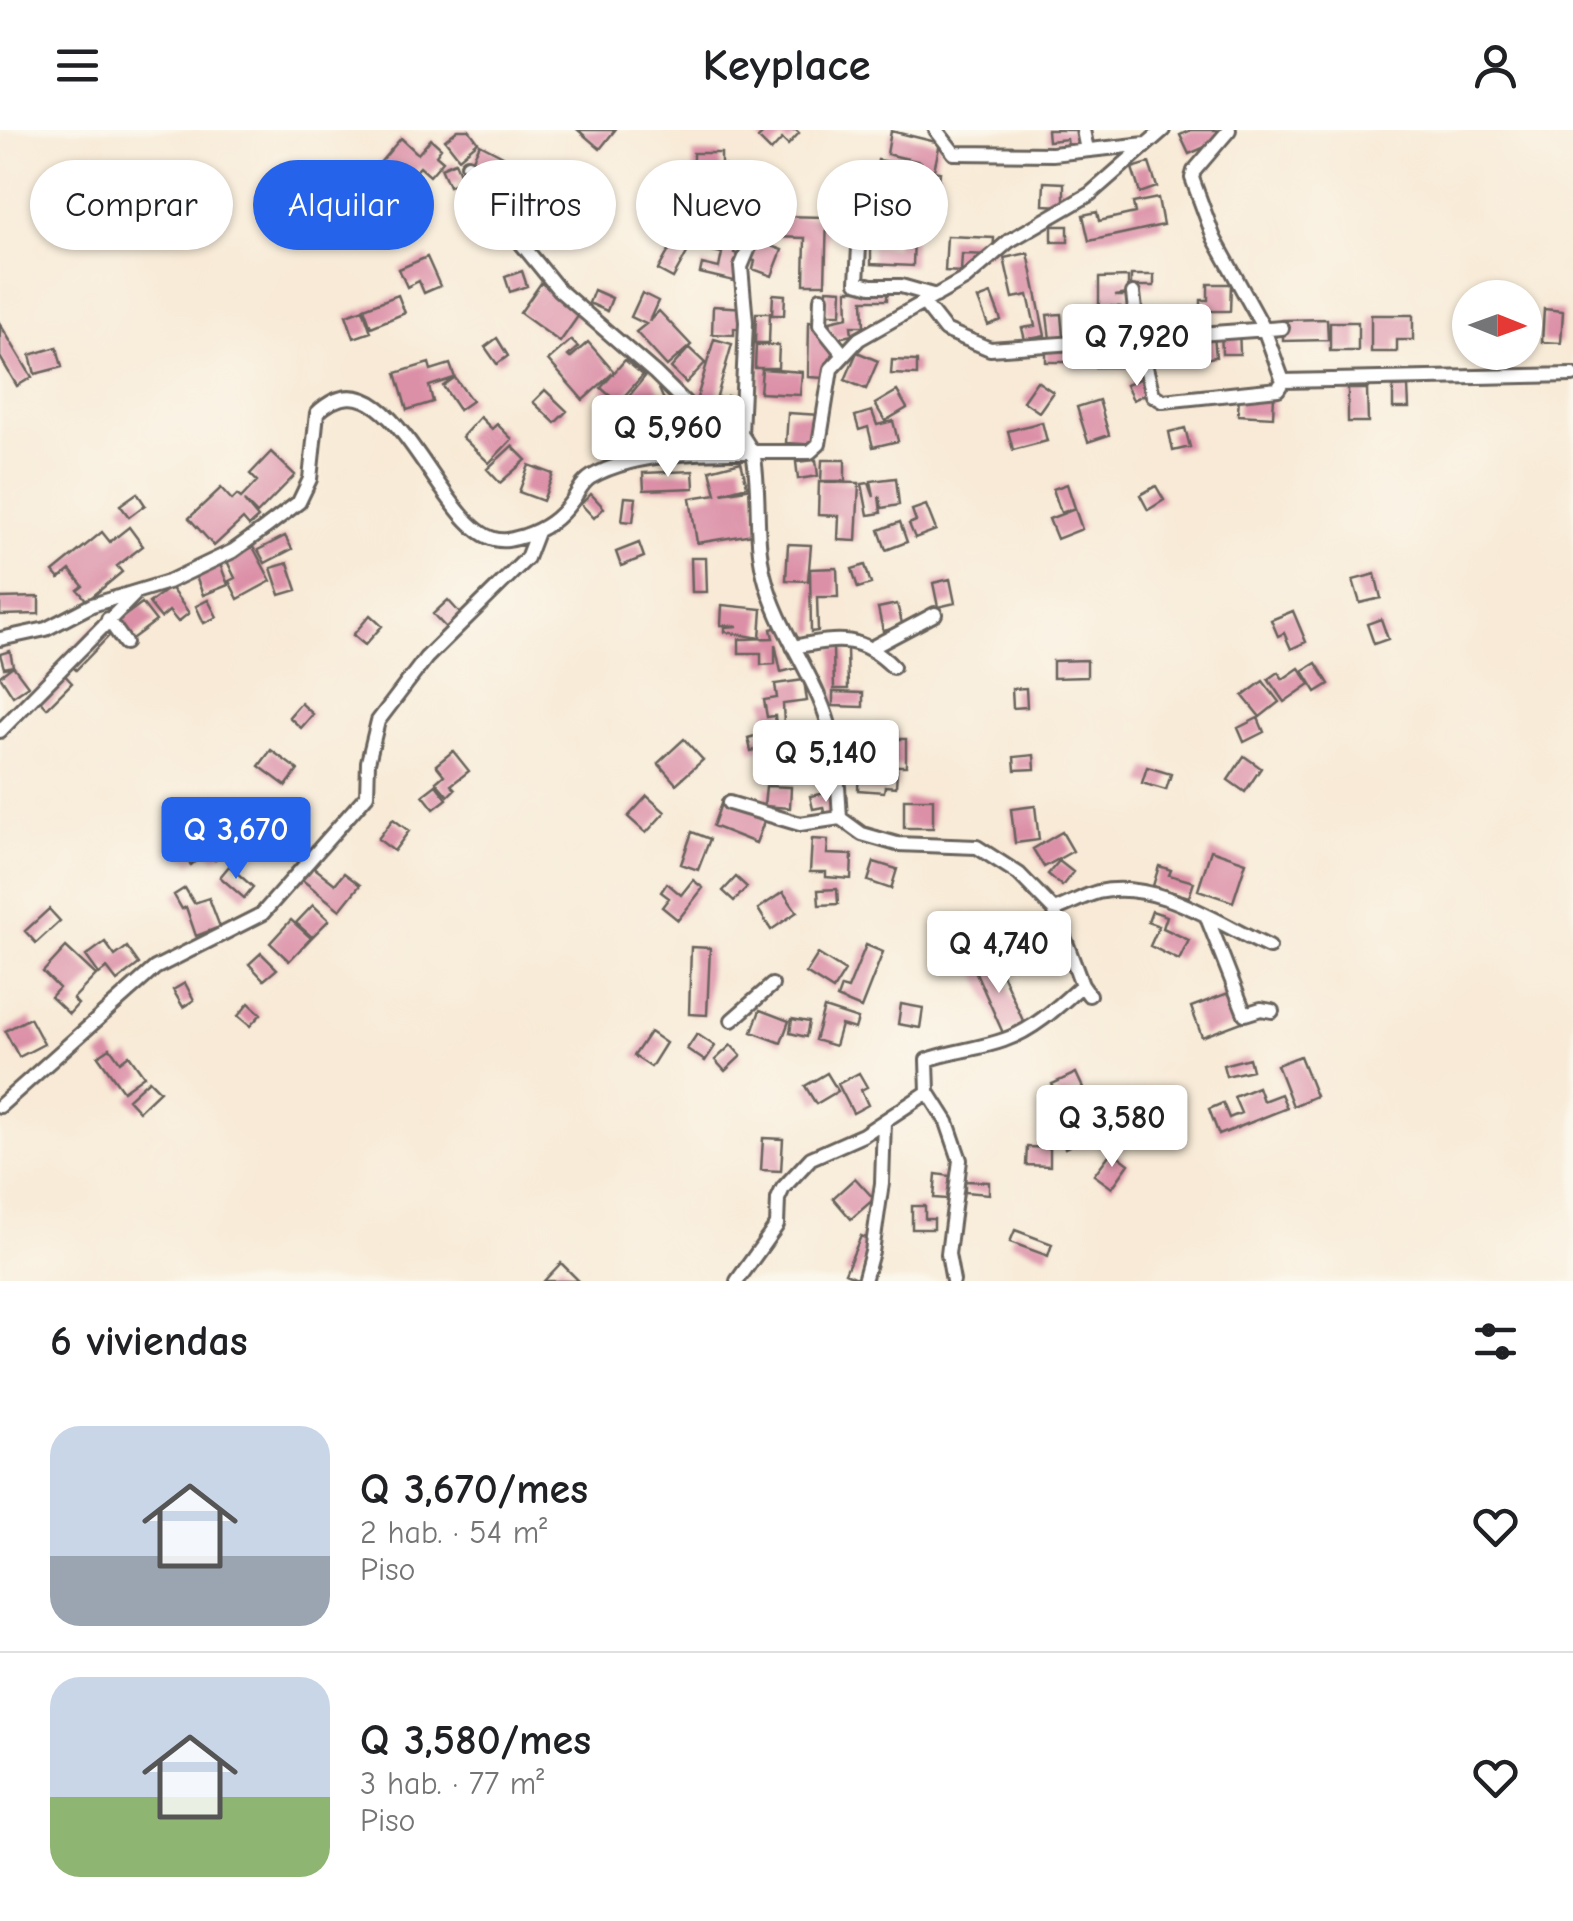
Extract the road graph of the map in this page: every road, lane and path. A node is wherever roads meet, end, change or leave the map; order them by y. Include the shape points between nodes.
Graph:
1 (936, 130) edge
2 (1083, 130) edge
3 (1163, 130) edge
4 (1230, 130) edge
5 (1146, 144) junction
6 (1087, 150) junction
7 (527, 250) edge
8 (748, 250) edge
9 (859, 250) edge
10 (1132, 293) dead end
11 (821, 298) dead end
12 (929, 299) junction
13 (1282, 328) dead end
14 (1264, 329) junction
15 (1138, 336) junction
16 (844, 354) junction
17 (1573, 375) edge
18 (1284, 382) junction
19 (753, 452) junction
20 (537, 532) junction
21 (136, 594) junction
22 (935, 614) dead end
23 (108, 619) junction
24 (0, 639) edge
25 (124, 642) dead end
26 (792, 647) junction
27 (873, 647) junction
28 (893, 666) dead end
29 (0, 731) edge
30 (729, 803) dead end
31 (840, 818) junction
32 (1054, 910) junction
33 (1206, 916) junction
34 (1269, 948) dead end
35 (772, 985) dead end
36 (1272, 1011) dead end
37 (732, 1020) dead end
38 (928, 1092) junction
39 (0, 1106) edge
40 (884, 1121) junction
41 (738, 1281) edge
42 (864, 1281) edge
43 (953, 1281) edge

1 - 6 street via 954,153
2 - 6 street
3 - 5 street
4 - 14 street via 1192,178 1214,238
5 - 6 street
5 - 12 street via 1090,194 1008,241 965,279
7 - 19 street via 559,290 717,434
8 - 19 street via 741,267 741,434
9 - 12 street via 857,282 901,286
10 - 15 street
11 - 16 street via 820,325
12 - 15 street via 945,330 990,349
12 - 16 street
13 - 14 street
14 - 15 street
14 - 18 street
15 - 18 street via 1157,399 1278,389
16 - 19 street via 832,370 815,449
17 - 18 street
19 - 20 street via 650,458 611,468 587,478 555,521
19 - 26 street via 764,575
20 - 21 street via 506,541 477,530 382,407 340,398 317,413 310,478 299,502 233,551
20 - 39 street via 527,558 426,658 378,721 368,795 262,914 155,968
21 - 23 street
21 - 24 street
22 - 27 street
23 - 25 street
23 - 29 street
26 - 27 street via 834,640
26 - 31 street via 828,724
27 - 28 street
30 - 31 street via 800,824
31 - 32 street via 862,834 896,844 977,847 1019,874
32 - 33 street via 1098,892 1137,891
32 - 38 street via 1086,990 1006,1040 927,1060
33 - 34 street
33 - 36 street via 1244,1014
35 - 37 street
38 - 40 street
38 - 43 street via 960,1160 948,1254
40 - 41 street via 811,1158 783,1188 777,1225
40 - 42 street via 882,1183

